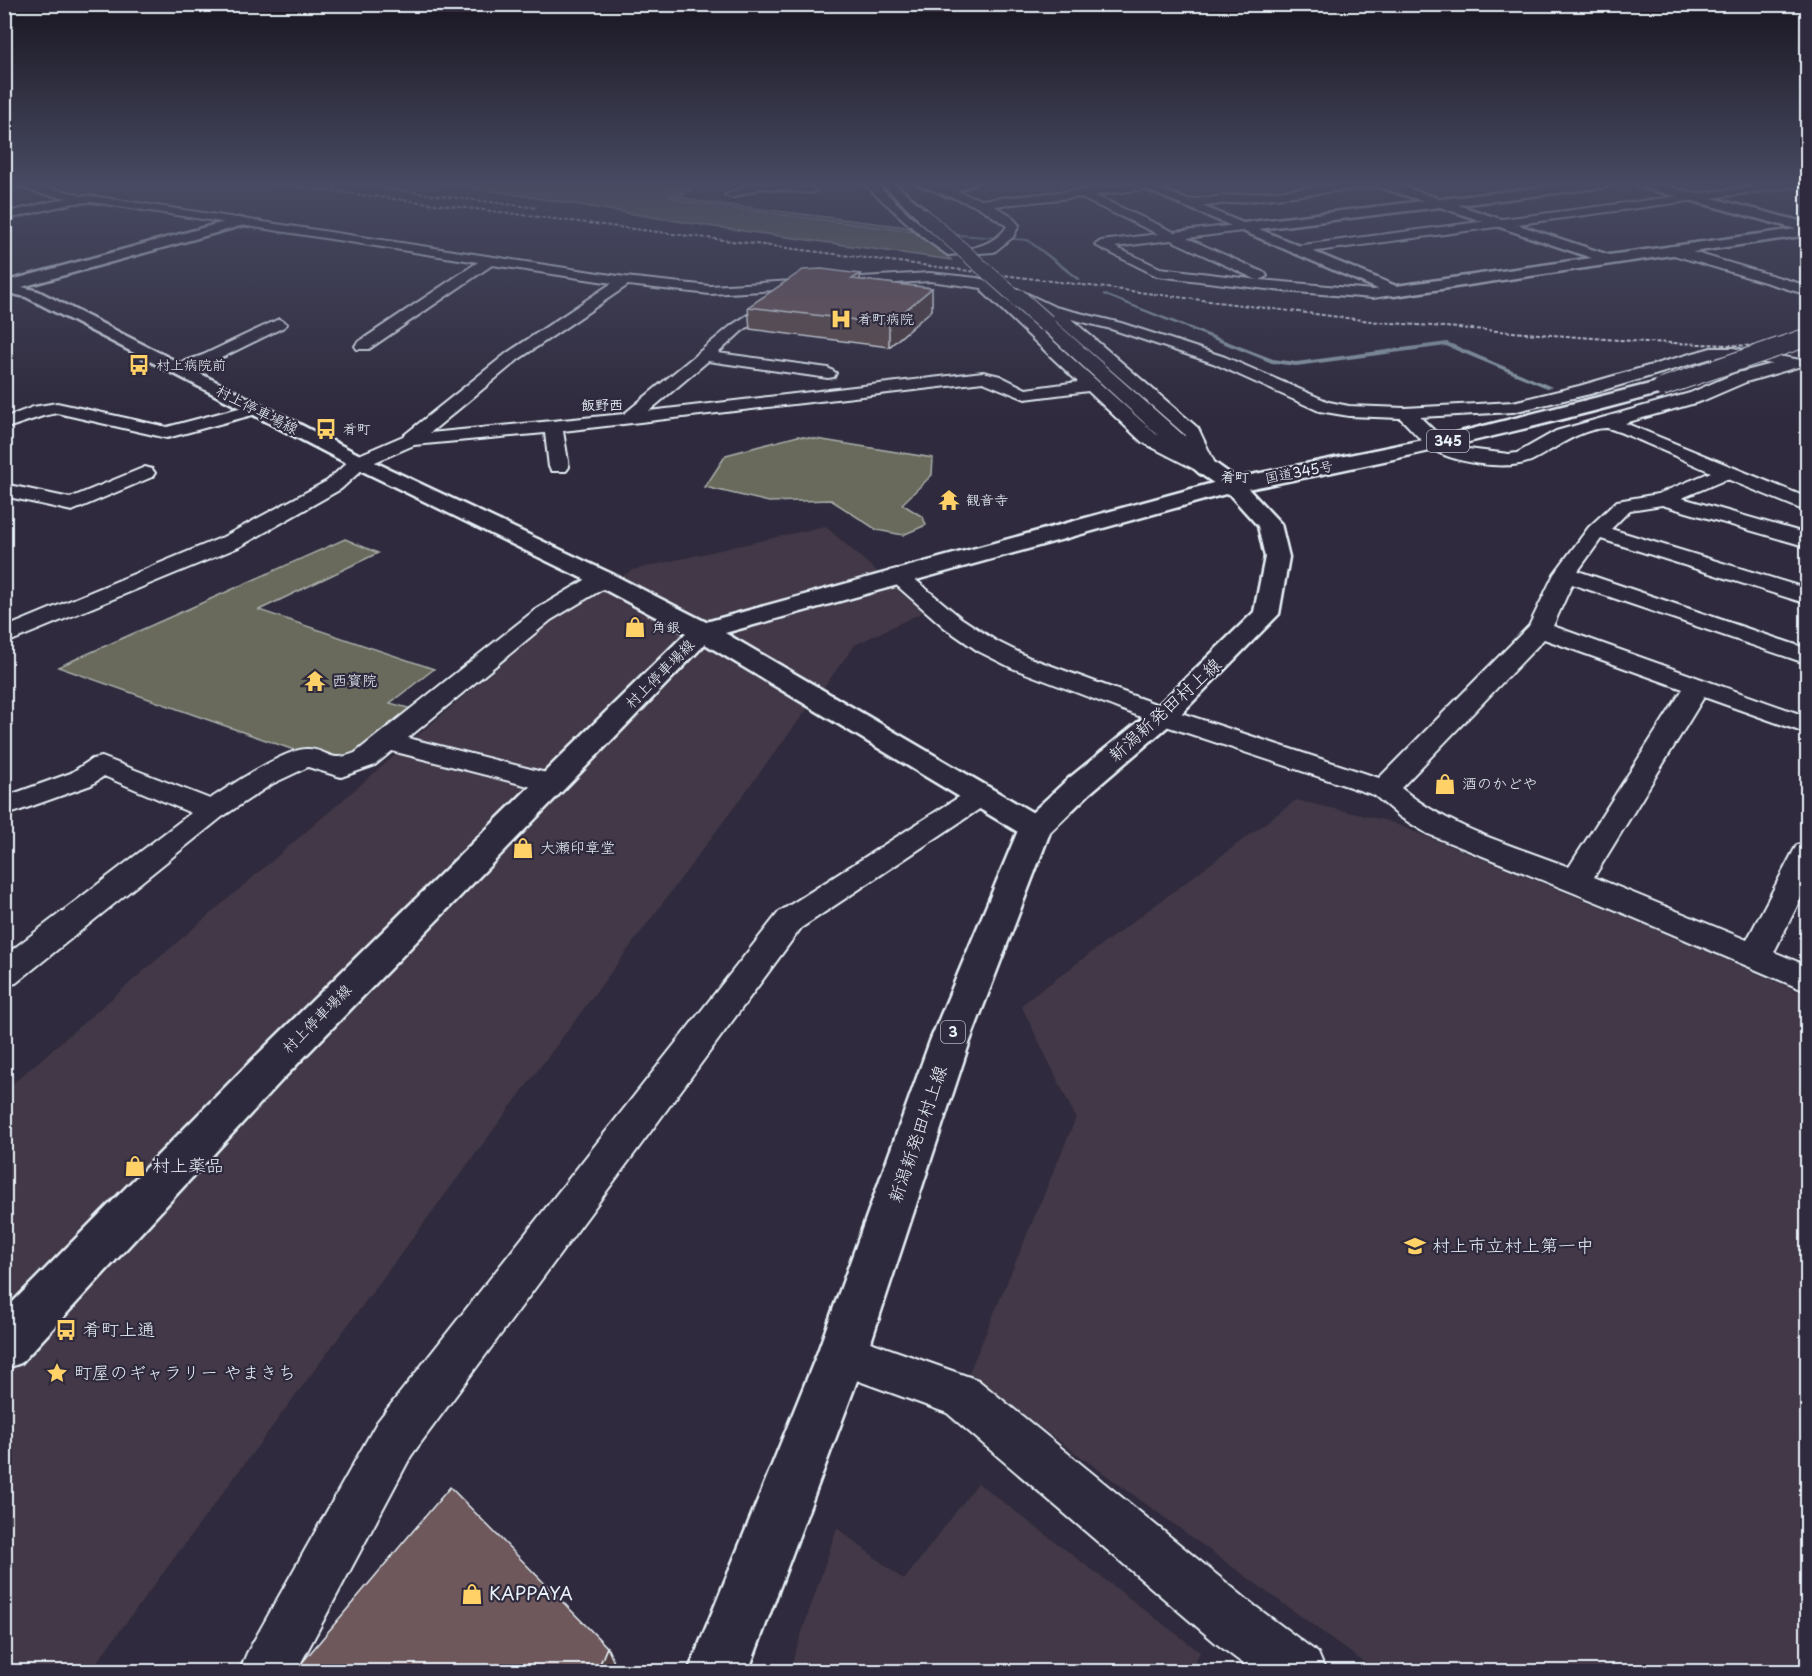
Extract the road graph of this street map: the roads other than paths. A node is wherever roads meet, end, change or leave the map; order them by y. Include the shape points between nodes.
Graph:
1 (98, 261) edge
2 (107, 261) edge
3 (488, 261) edge
4 (498, 261) edge
5 (980, 261) edge
6 (1135, 261) edge
7 (1227, 261) edge
8 (1322, 261) edge
9 (1593, 261) edge
10 (1710, 261) edge
11 (1357, 262) dead end
12 (1334, 266) junction
13 (1797, 272) dead end
14 (1764, 277) junction
15 (624, 281) junction
16 (983, 285) junction
17 (5, 287) edge
18 (797, 287) junction
19 (1283, 287) junction
20 (1394, 291) junction
21 (1808, 291) edge
22 (59, 294) junction
23 (1049, 317) junction
24 (279, 324) dead end
25 (1808, 337) edge
26 (363, 346) dead end
27 (708, 356) junction
28 (178, 369) junction
29 (828, 373) dead end
30 (1092, 385) junction
31 (254, 409) junction
32 (1405, 413) junction
33 (630, 419) junction
34 (1608, 422) junction
35 (4, 424) edge
36 (553, 425) junction
37 (410, 440) junction
38 (1437, 444) junction
39 (359, 462) junction
40 (559, 467) dead end
41 (145, 473) dead end
42 (1725, 473) junction
43 (1220, 476) junction
44 (4, 490) edge
45 (1663, 499) junction
46 (1808, 506) edge
47 (1596, 531) junction
48 (1808, 542) edge
49 (1565, 574) junction
50 (897, 576) junction
51 (603, 579) junction
52 (1808, 597) edge
53 (1540, 629) junction
54 (703, 631) junction
55 (4, 637) edge
56 (1808, 657) edge
57 (1698, 686) junction
58 (1163, 716) junction
59 (1808, 726) edge
60 (387, 741) junction
61 (552, 783) junction
62 (1384, 789) junction
63 (980, 796) junction
64 (4, 807) edge
65 (212, 811) junction
66 (1035, 828) junction
67 (1808, 852) edge
68 (1576, 881) junction
69 (1755, 957) junction
70 (4, 974) edge
71 (1808, 980) edge
72 (4, 1346) edge
73 (842, 1354) junction
74 (266, 1671) edge
75 (718, 1671) edge
76 (1299, 1671) edge

1 - 17 main road, 村上停車場線
2 - 22 main road via 78,275
3 - 26 street
4 - 15 street
5 - 23 main road, bridge
6 - 19 street via 1157,272
7 - 19 street
8 - 12 main road
9 - 20 main road
10 - 14 street
11 - 12 street
12 - 20 main road
13 - 14 street
14 - 21 street
15 - 18 street via 710,290
15 - 37 street via 513,356
16 - 18 street via 930,278
16 - 23 street via 1034,299
16 - 30 street
17 - 22 main road, 村上停車場線 via 32,294
18 - 27 street via 737,328
19 - 20 street via 1373,294
22 - 28 main road, 村上停車場線
23 - 32 street via 1116,326 1218,360 1330,408
23 - 43 main road
24 - 28 street
25 - 38 main road, 国道345号 / 345, bridge via 1662,387
27 - 29 street
27 - 33 street
28 - 31 main road, 村上停車場線
30 - 33 street via 1025,394 995,378 983,377
30 - 43 street via 1149,438
31 - 35 street via 167,433 57,408
31 - 39 main road, 村上停車場線
32 - 34 street via 1513,407 1711,353 1795,363
32 - 38 street
33 - 36 street
34 - 38 street via 1562,435 1524,458 1509,460 1463,454
34 - 42 street
36 - 37 street
36 - 40 street
37 - 39 street
38 - 43 main road, 国道345号 / 345
39 - 51 main road, 村上停車場線
39 - 55 street via 334,484 231,542
41 - 44 street via 72,505
42 - 45 street
42 - 46 street
43 - 50 main road, 国道345号
43 - 58 main road, 新潟新発田村上線 / 3 via 1269,524 1277,557 1266,614
45 - 47 street via 1624,505
45 - 48 street
47 - 49 street
47 - 52 street
49 - 53 street
49 - 56 street
50 - 54 main road, 国道345号
50 - 58 street via 987,646 1021,663
51 - 54 main road, 村上停車場線
51 - 60 street via 543,615
53 - 57 street
53 - 62 street
54 - 61 main road, 村上停車場線
54 - 63 main road
57 - 59 street
57 - 68 street
58 - 62 street
58 - 66 main road, 新潟新発田村上線 / 3
60 - 61 street
60 - 65 street via 365,759 341,769 306,757 262,778
61 - 72 main road, 村上停車場線 via 267,1070
62 - 68 street via 1410,811 1438,827
63 - 66 main road
63 - 74 street via 790,920 394,1439
64 - 65 street via 81,779 102,765
65 - 70 street
66 - 73 main road, 新潟新発田村上線 / 3 via 950,1041
67 - 69 street
68 - 69 street
69 - 71 street
73 - 75 main road, 新潟新発田村上線 / 3
73 - 76 street via 962,1396 1236,1625

